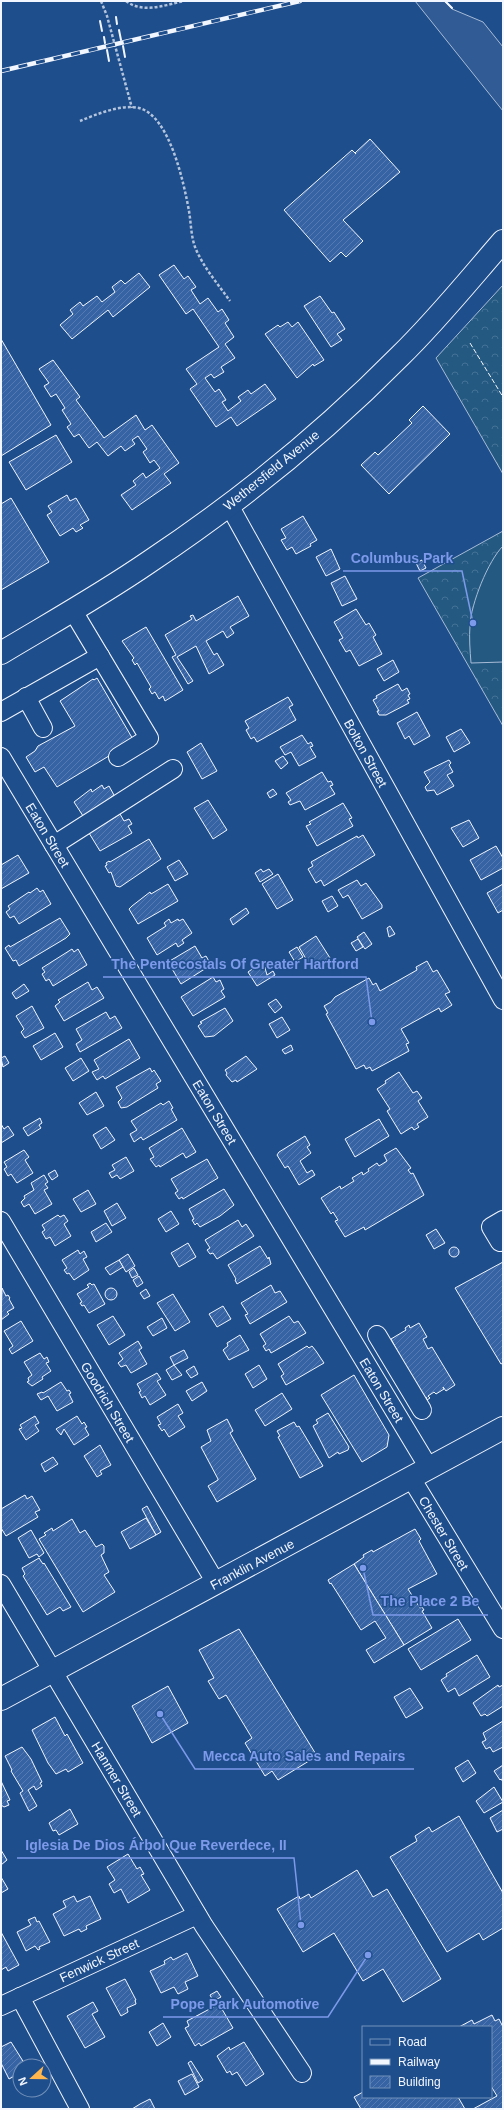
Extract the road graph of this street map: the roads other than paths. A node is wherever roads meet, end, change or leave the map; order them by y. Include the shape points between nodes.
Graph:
1 (503, 241) edge
2 (229, 505) junction
3 (73, 611) junction
4 (1, 653) edge
5 (100, 656) junction
6 (26, 697) junction
7 (1, 712) edge
8 (43, 728) dead end
9 (1, 757) edge
10 (118, 757) dead end
11 (173, 769) dead end
12 (54, 845) junction
13 (503, 1000) edge
14 (503, 1220) edge
15 (1, 1221) edge
16 (503, 1240) edge
17 (377, 1335) dead end
18 (422, 1410) dead end
19 (503, 1428) edge
20 (420, 1473) junction
21 (216, 1583) junction
22 (1, 1584) edge
23 (503, 1629) edge
24 (53, 1671) junction
25 (1, 1699) edge
26 (198, 1915) junction
27 (20, 1997) junction
28 (1, 2006) edge
29 (302, 2073) dead end
30 (80, 2109) edge

1 - 2 main road, Wethersfield Avenue via 433,323 368,388 317,434
2 - 3 main road, Wethersfield Avenue via 150,562
2 - 13 street, Bolton Street
3 - 4 main road, Wethersfield Avenue
3 - 5 street
5 - 6 street
5 - 10 street via 149,738
6 - 7 street
6 - 8 street
9 - 12 street, Eaton Street
11 - 12 street
12 - 20 street, Eaton Street
14 - 16 street via 491,1226 500,1242
15 - 21 street, Goodrich Street
17 - 18 street
19 - 20 main road, Franklin Avenue
20 - 21 main road, Franklin Avenue
20 - 23 street, Chester Street
21 - 24 main road, Franklin Avenue
22 - 24 street, Hanmer Street
24 - 25 main road, Franklin Avenue
24 - 26 street, Hanmer Street
26 - 27 street, Fenwick Street
26 - 29 street, Hanmer Street
27 - 28 street, Fenwick Street
27 - 30 street

